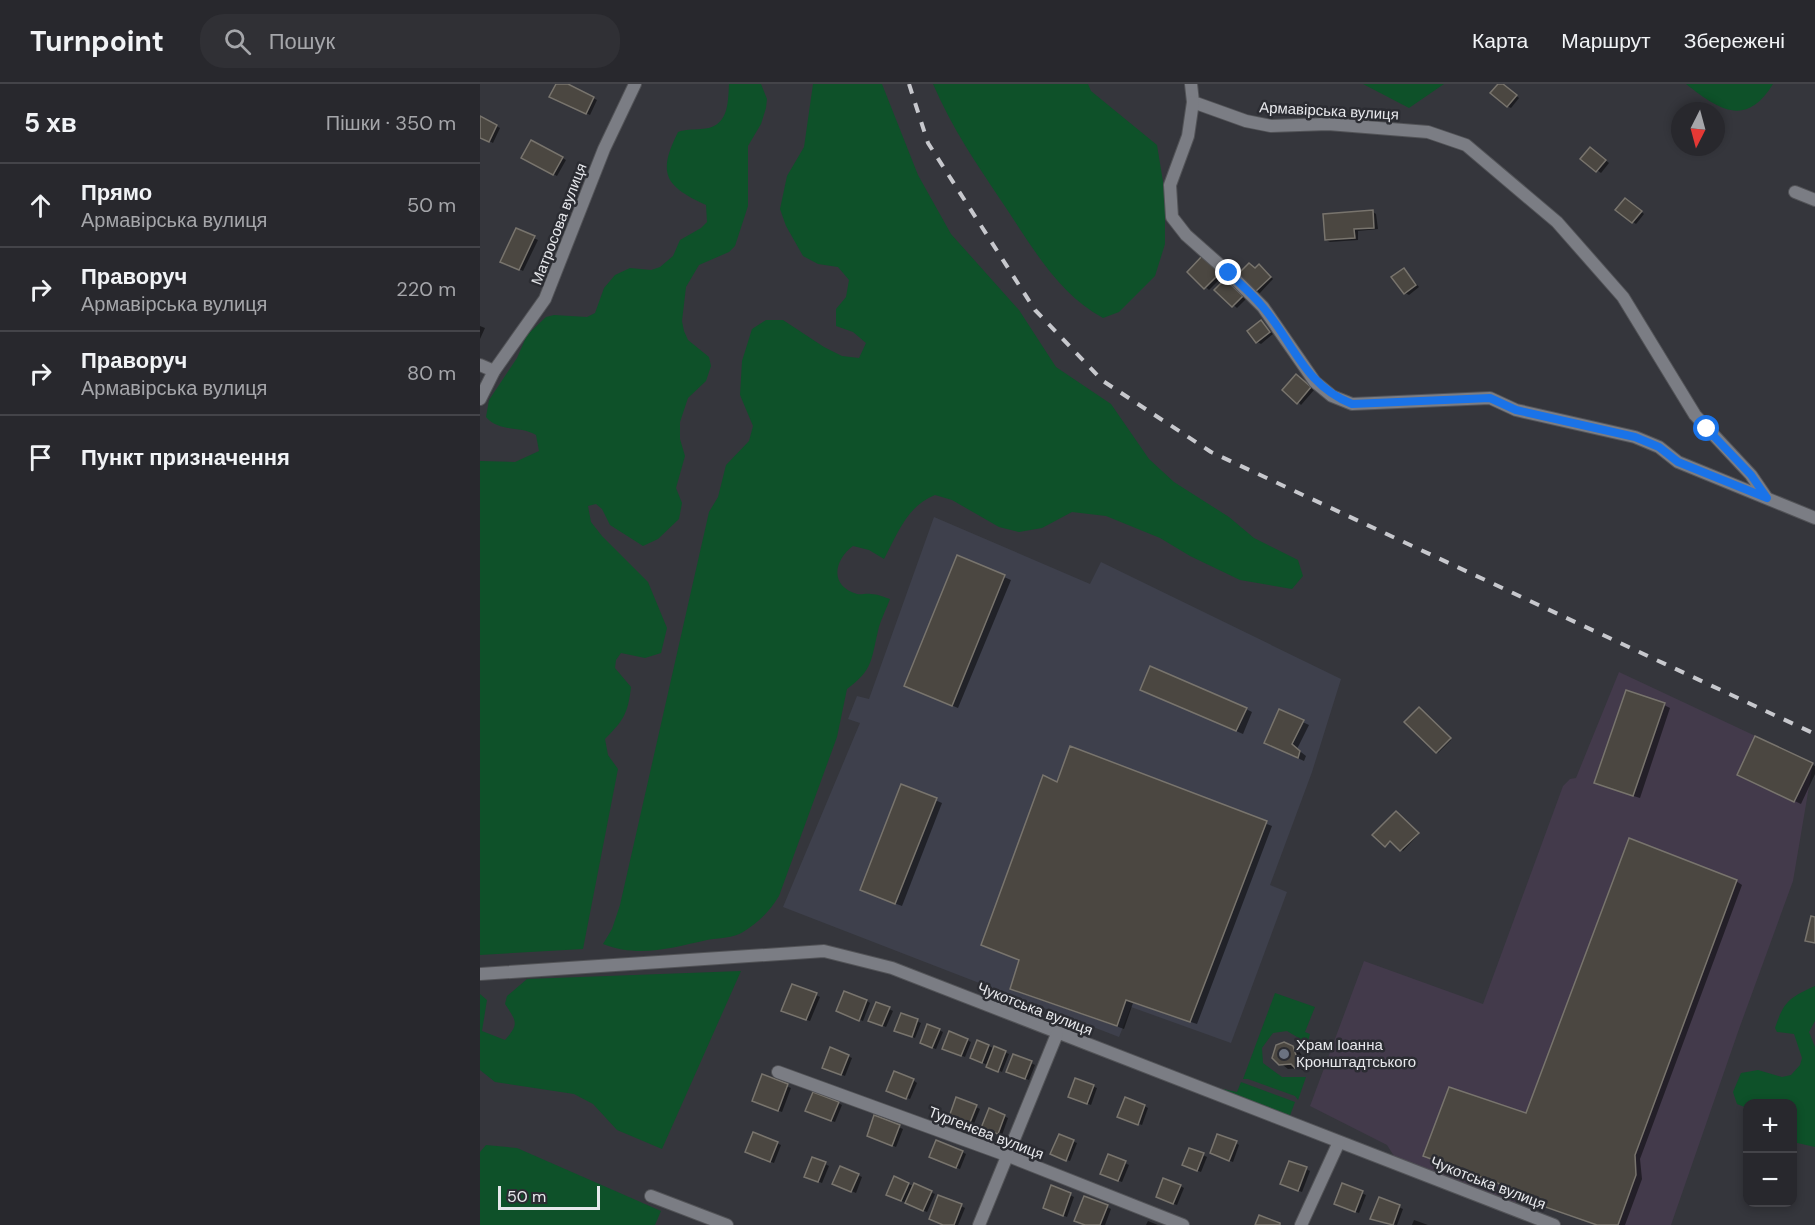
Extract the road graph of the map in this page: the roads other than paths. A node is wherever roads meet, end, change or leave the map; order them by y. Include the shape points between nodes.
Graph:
1 (635, 84) edge
2 (1191, 84) edge
3 (1193, 102) junction
4 (1794, 192) dead end
5 (1815, 200) edge
6 (480, 365) edge
7 (494, 370) junction
8 (480, 399) edge
9 (1767, 498) junction
10 (1815, 518) edge
11 (480, 974) edge
12 (1058, 1034) junction
13 (778, 1072) dead end
14 (1340, 1142) junction
15 (1006, 1155) junction
16 (651, 1196) dead end
17 (728, 1225) edge
18 (979, 1225) edge
19 (1183, 1225) edge
20 (1301, 1225) edge
21 (1554, 1225) edge

1 - 7 street, Матросова вулиця via 604,149 545,299
2 - 3 street
3 - 9 street, Армавірська вулиця via 1271,126 1328,124 1428,132 1466,145 1557,222 1623,297 1695,415
3 - 9 street via 1188,136 1170,185 1172,217 1263,307 1315,382 1332,396 1352,404 1490,398 1516,410 1635,437 1659,447 1678,462
4 - 5 street
6 - 7 street
7 - 8 street, Матросова вулиця
9 - 10 street
11 - 12 street, Чукотська вулиця via 824,951 892,968
12 - 14 street, Чукотська вулиця
12 - 15 street
13 - 15 street, Тургенєва вулиця
14 - 20 street
14 - 21 street, Чукотська вулиця
15 - 18 street
15 - 19 street, Тургенєва вулиця
16 - 17 street

